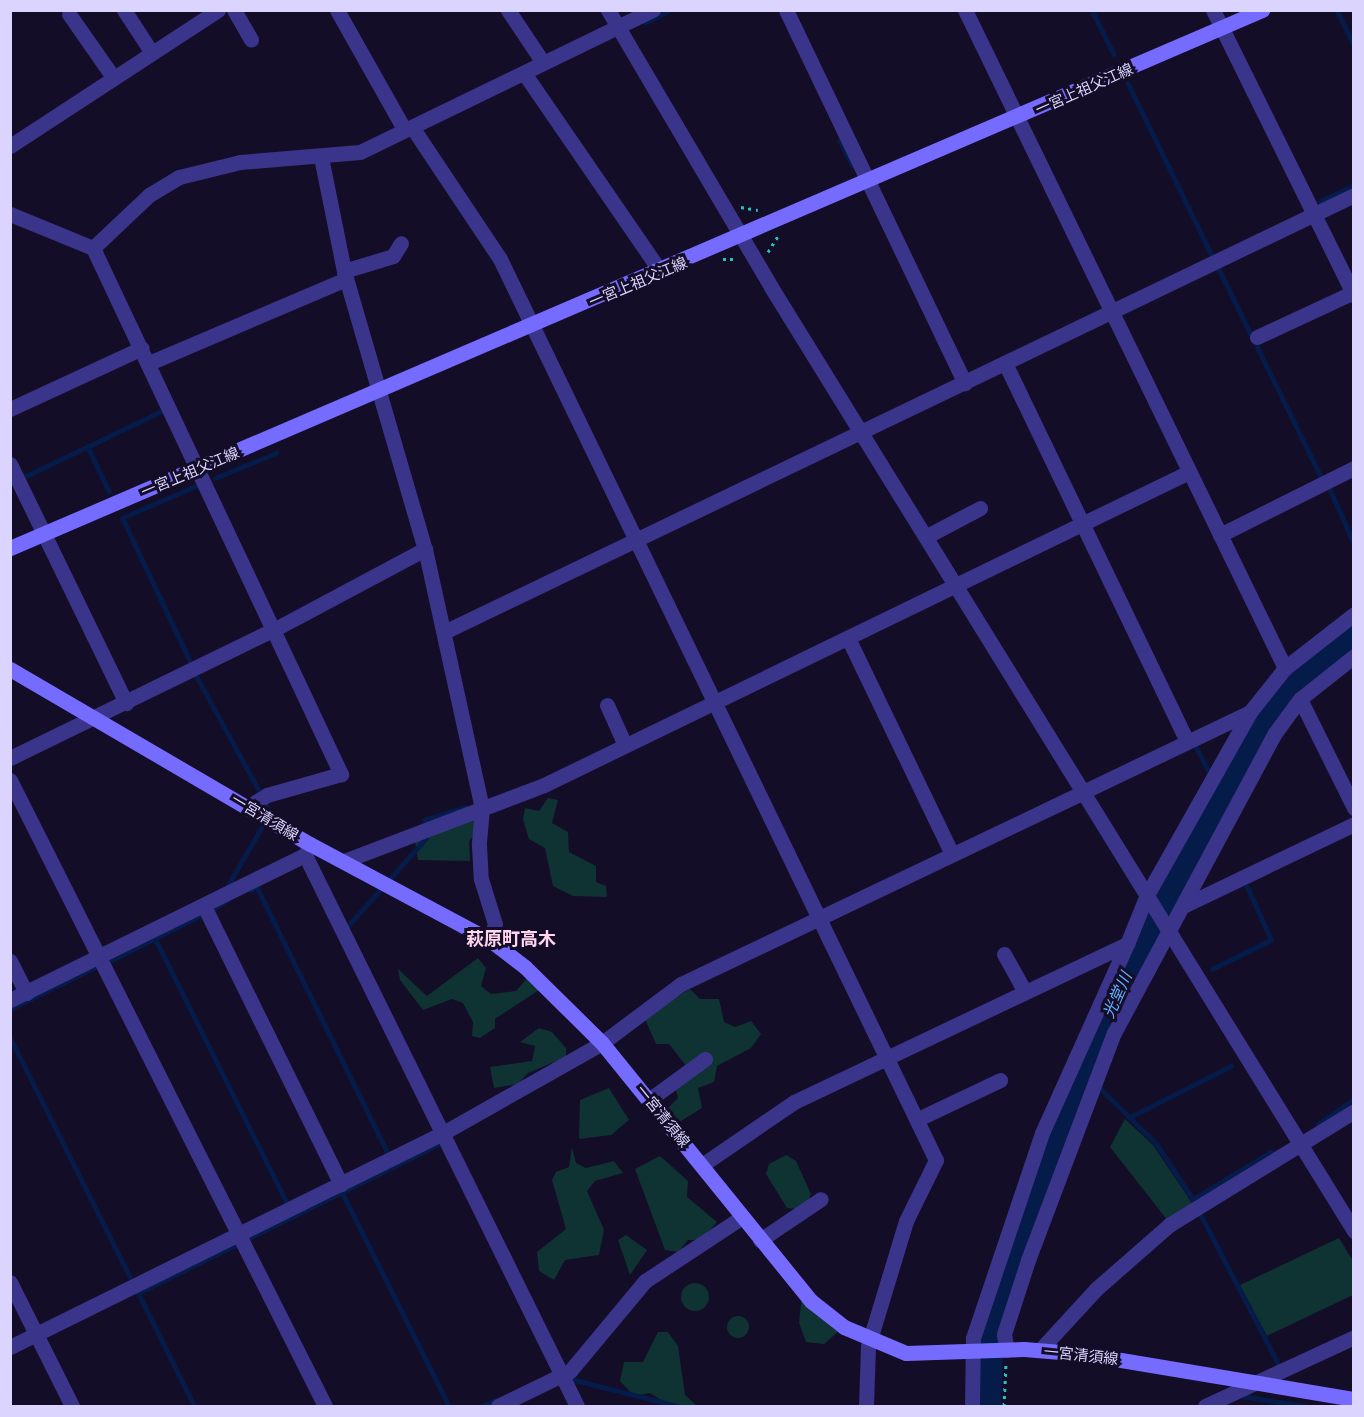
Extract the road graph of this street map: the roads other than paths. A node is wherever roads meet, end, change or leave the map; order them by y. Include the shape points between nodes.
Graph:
1 (124, 10) edge
2 (218, 10) edge
3 (234, 10) edge
4 (337, 10) edge
5 (508, 10) edge
6 (608, 10) edge
7 (653, 10) edge
8 (786, 10) edge
9 (965, 10) edge
10 (1213, 10) edge
11 (1262, 10) edge
12 (69, 14) dead end
13 (618, 27) junction
14 (1221, 28) junction
15 (251, 39) dead end
16 (152, 53) junction
17 (542, 61) junction
18 (524, 73) junction
19 (114, 77) junction
20 (1017, 118) junction
21 (414, 130) junction
22 (10, 146) edge
23 (321, 157) junction
24 (869, 184) junction
25 (1353, 195) edge
26 (1315, 213) junction
27 (10, 214) edge
28 (742, 237) junction
29 (401, 243) dead end
30 (93, 248) junction
31 (661, 272) junction
32 (345, 275) junction
33 (1353, 294) edge
34 (1109, 311) junction
35 (532, 326) junction
36 (1257, 337) dead end
37 (142, 348) junction
38 (149, 363) junction
39 (1005, 363) junction
40 (965, 383) junction
41 (379, 392) junction
42 (10, 409) edge
43 (865, 434) junction
44 (10, 464) edge
45 (199, 468) junction
46 (1353, 468) edge
47 (1189, 472) junction
48 (980, 508) dead end
49 (1082, 524) junction
50 (46, 533) junction
51 (1220, 535) junction
52 (927, 536) junction
53 (635, 542) junction
54 (10, 548) edge
55 (425, 549) junction
56 (958, 583) junction
57 (1353, 614) edge
58 (277, 628) junction
59 (444, 632) junction
60 (848, 638) junction
61 (1353, 656) edge
62 (1285, 668) junction
63 (10, 669) edge
64 (1300, 699) junction
65 (715, 702) junction
66 (126, 703) junction
67 (607, 705) dead end
68 (1250, 712) junction
69 (94, 718) junction
70 (1187, 742) junction
71 (625, 745) junction
72 (10, 758) edge
73 (10, 780) edge
74 (1084, 791) junction
75 (249, 807) junction
76 (482, 808) junction
77 (1353, 808) edge
78 (1353, 824) edge
79 (308, 850) junction
80 (952, 854) junction
81 (344, 861) junction
82 (1148, 898) junction
83 (204, 906) junction
84 (1183, 906) junction
85 (821, 918) junction
86 (1168, 928) junction
87 (490, 940) junction
88 (1127, 944) junction
89 (1004, 954) dead end
90 (103, 957) junction
91 (10, 961) edge
92 (1025, 992) junction
93 (26, 993) junction
94 (10, 1000) edge
95 (602, 1043) junction
96 (705, 1059) dead end
97 (888, 1059) junction
98 (1000, 1080) dead end
99 (650, 1099) junction
100 (1353, 1111) edge
101 (918, 1119) junction
102 (443, 1133) junction
103 (1301, 1144) junction
104 (702, 1165) junction
105 (341, 1184) junction
106 (821, 1199) dead end
107 (742, 1217) junction
108 (1353, 1232) edge
109 (240, 1234) junction
110 (760, 1240) junction
111 (10, 1282) edge
112 (36, 1335) junction
113 (1353, 1337) edge
114 (871, 1341) junction
115 (10, 1347) edge
116 (1004, 1350) junction
117 (1040, 1350) junction
118 (973, 1351) junction
119 (561, 1375) junction
120 (1256, 1382) junction
121 (1353, 1399) edge
122 (1206, 1406) edge
123 (72, 1407) edge
124 (325, 1407) edge
125 (498, 1407) edge
126 (577, 1407) edge
127 (866, 1407) edge
128 (972, 1407) edge

1 - 16 street
2 - 16 street
3 - 15 street
4 - 21 street via 403,127
5 - 17 street
6 - 13 street
7 - 13 street
8 - 24 street
9 - 20 street
10 - 14 street
11 - 14 main road, 一宮上祖父江線
12 - 19 street
13 - 17 street
13 - 28 street
14 - 20 main road, 一宮上祖父江線
14 - 26 street
16 - 19 street
17 - 18 street
18 - 21 street
18 - 31 street
19 - 22 street
20 - 24 main road, 一宮上祖父江線
20 - 34 street
21 - 23 street via 360,152
21 - 35 street via 500,259
23 - 30 street via 240,162 178,177 141,202
23 - 32 street
24 - 28 main road, 一宮上祖父江線
24 - 40 street
25 - 26 street
26 - 33 street
26 - 34 street
27 - 30 street
28 - 31 main road, 一宮上祖父江線
28 - 43 street
29 - 32 street via 393,256
30 - 37 street
31 - 35 main road, 一宮上祖父江線
32 - 38 street
32 - 41 street
33 - 36 street
34 - 39 street
34 - 47 street
35 - 41 main road, 一宮上祖父江線
35 - 53 street
37 - 38 street
37 - 42 street
38 - 45 street
39 - 40 street
39 - 49 street
40 - 43 street
41 - 45 main road, 一宮上祖父江線
41 - 55 street
43 - 52 street
43 - 53 street
44 - 50 street
45 - 50 main road, 一宮上祖父江線
45 - 58 street
46 - 51 street
47 - 49 street
47 - 51 street
48 - 52 street
49 - 56 street
49 - 70 street
50 - 54 main road, 一宮上祖父江線
50 - 66 street
51 - 62 street
52 - 56 street
53 - 59 street
53 - 65 street
55 - 58 street
55 - 59 street
56 - 60 street
56 - 74 street
57 - 62 street
58 - 66 street
58 - 75 street via 341,774 267,795
59 - 76 street
60 - 65 street
60 - 80 street
61 - 64 street
62 - 68 street
63 - 69 main road, 一宮清須線
64 - 77 street
64 - 84 street via 1275,733
65 - 71 street
65 - 85 street
66 - 69 street
67 - 71 street
68 - 70 street
68 - 82 street
69 - 72 street
69 - 75 main road, 一宮清須線
70 - 74 street
71 - 76 street
73 - 90 street
74 - 80 street
74 - 82 street
75 - 79 main road, 一宮清須線
76 - 81 street
76 - 87 street via 478,845 481,879 495,924
78 - 84 street
79 - 81 main road, 一宮清須線
79 - 83 street
79 - 102 street
80 - 85 street
81 - 87 main road, 一宮清須線
82 - 86 street
82 - 88 street
83 - 90 street
83 - 105 street
84 - 86 street
85 - 95 street via 681,984
85 - 97 street
86 - 103 street
86 - 116 street via 1090,1091 1004,1334
87 - 95 main road, 一宮清須線
88 - 92 street
88 - 118 street via 1042,1133
89 - 92 street
90 - 93 street
90 - 109 street
91 - 93 street
92 - 97 street
93 - 94 street
95 - 99 main road, 一宮清須線
95 - 102 street
96 - 99 street
97 - 101 street
97 - 104 street via 782,1109
98 - 101 street
99 - 104 main road, 一宮清須線
100 - 103 street
101 - 114 street via 936,1160 906,1221
102 - 105 street
102 - 119 street
103 - 108 street
103 - 117 street via 1169,1225 1096,1289
104 - 107 main road, 一宮清須線
105 - 109 street
106 - 110 street
107 - 110 main road, 一宮清須線
107 - 119 street via 645,1281
109 - 112 street
109 - 124 street
110 - 114 main road, 一宮清須線 via 811,1301
111 - 112 street
112 - 115 street
112 - 123 street
113 - 120 street
114 - 118 main road, 一宮清須線 via 906,1353
114 - 127 street
116 - 117 main road, 一宮清須線
116 - 118 main road, 一宮清須線
117 - 120 main road, 一宮清須線
118 - 128 street
119 - 125 street
119 - 126 street
120 - 121 main road, 一宮清須線
120 - 122 street

